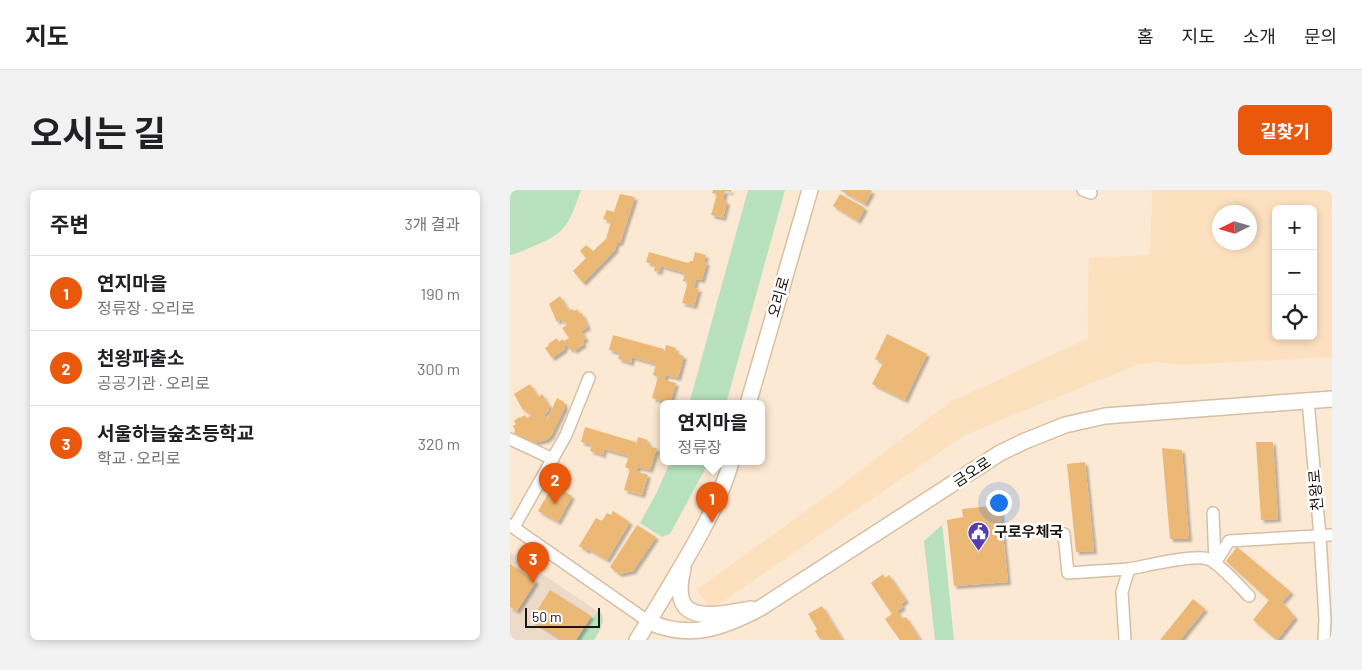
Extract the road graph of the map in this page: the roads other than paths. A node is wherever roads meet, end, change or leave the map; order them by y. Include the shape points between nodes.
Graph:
1 (810, 190) edge
2 (589, 378) dead end
3 (1332, 399) edge
4 (749, 400) edge
5 (1308, 400) junction
6 (510, 440) edge
7 (553, 459) junction
8 (730, 465) edge
9 (1212, 513) dead end
10 (512, 526) edge
11 (1064, 534) dead end
12 (1332, 535) edge
13 (1320, 536) junction
14 (685, 560) junction
15 (1215, 564) junction
16 (1129, 569) junction
17 (1249, 596) dead end
18 (762, 607) junction
19 (649, 622) junction
20 (637, 640) edge
21 (1125, 640) edge
22 (1324, 640) edge

1 - 4 main road, 오리로
2 - 7 street
3 - 5 main road, 금오로
5 - 13 street, 천왕로
5 - 18 main road, 금오로 via 1105,416 1044,433 1000,453
6 - 7 street
7 - 10 street
8 - 14 main road via 716,501
9 - 15 street
10 - 19 street
11 - 16 street via 1068,574
12 - 13 street
13 - 15 street via 1229,541
13 - 22 street, 천왕로 via 1326,618
14 - 18 main road via 680,589 686,605 693,612 708,616
14 - 19 main road
15 - 16 street via 1207,558 1180,559
15 - 17 street
16 - 21 street via 1122,592
18 - 19 main road, 금오로 via 716,631 694,637 669,634
19 - 20 main road

